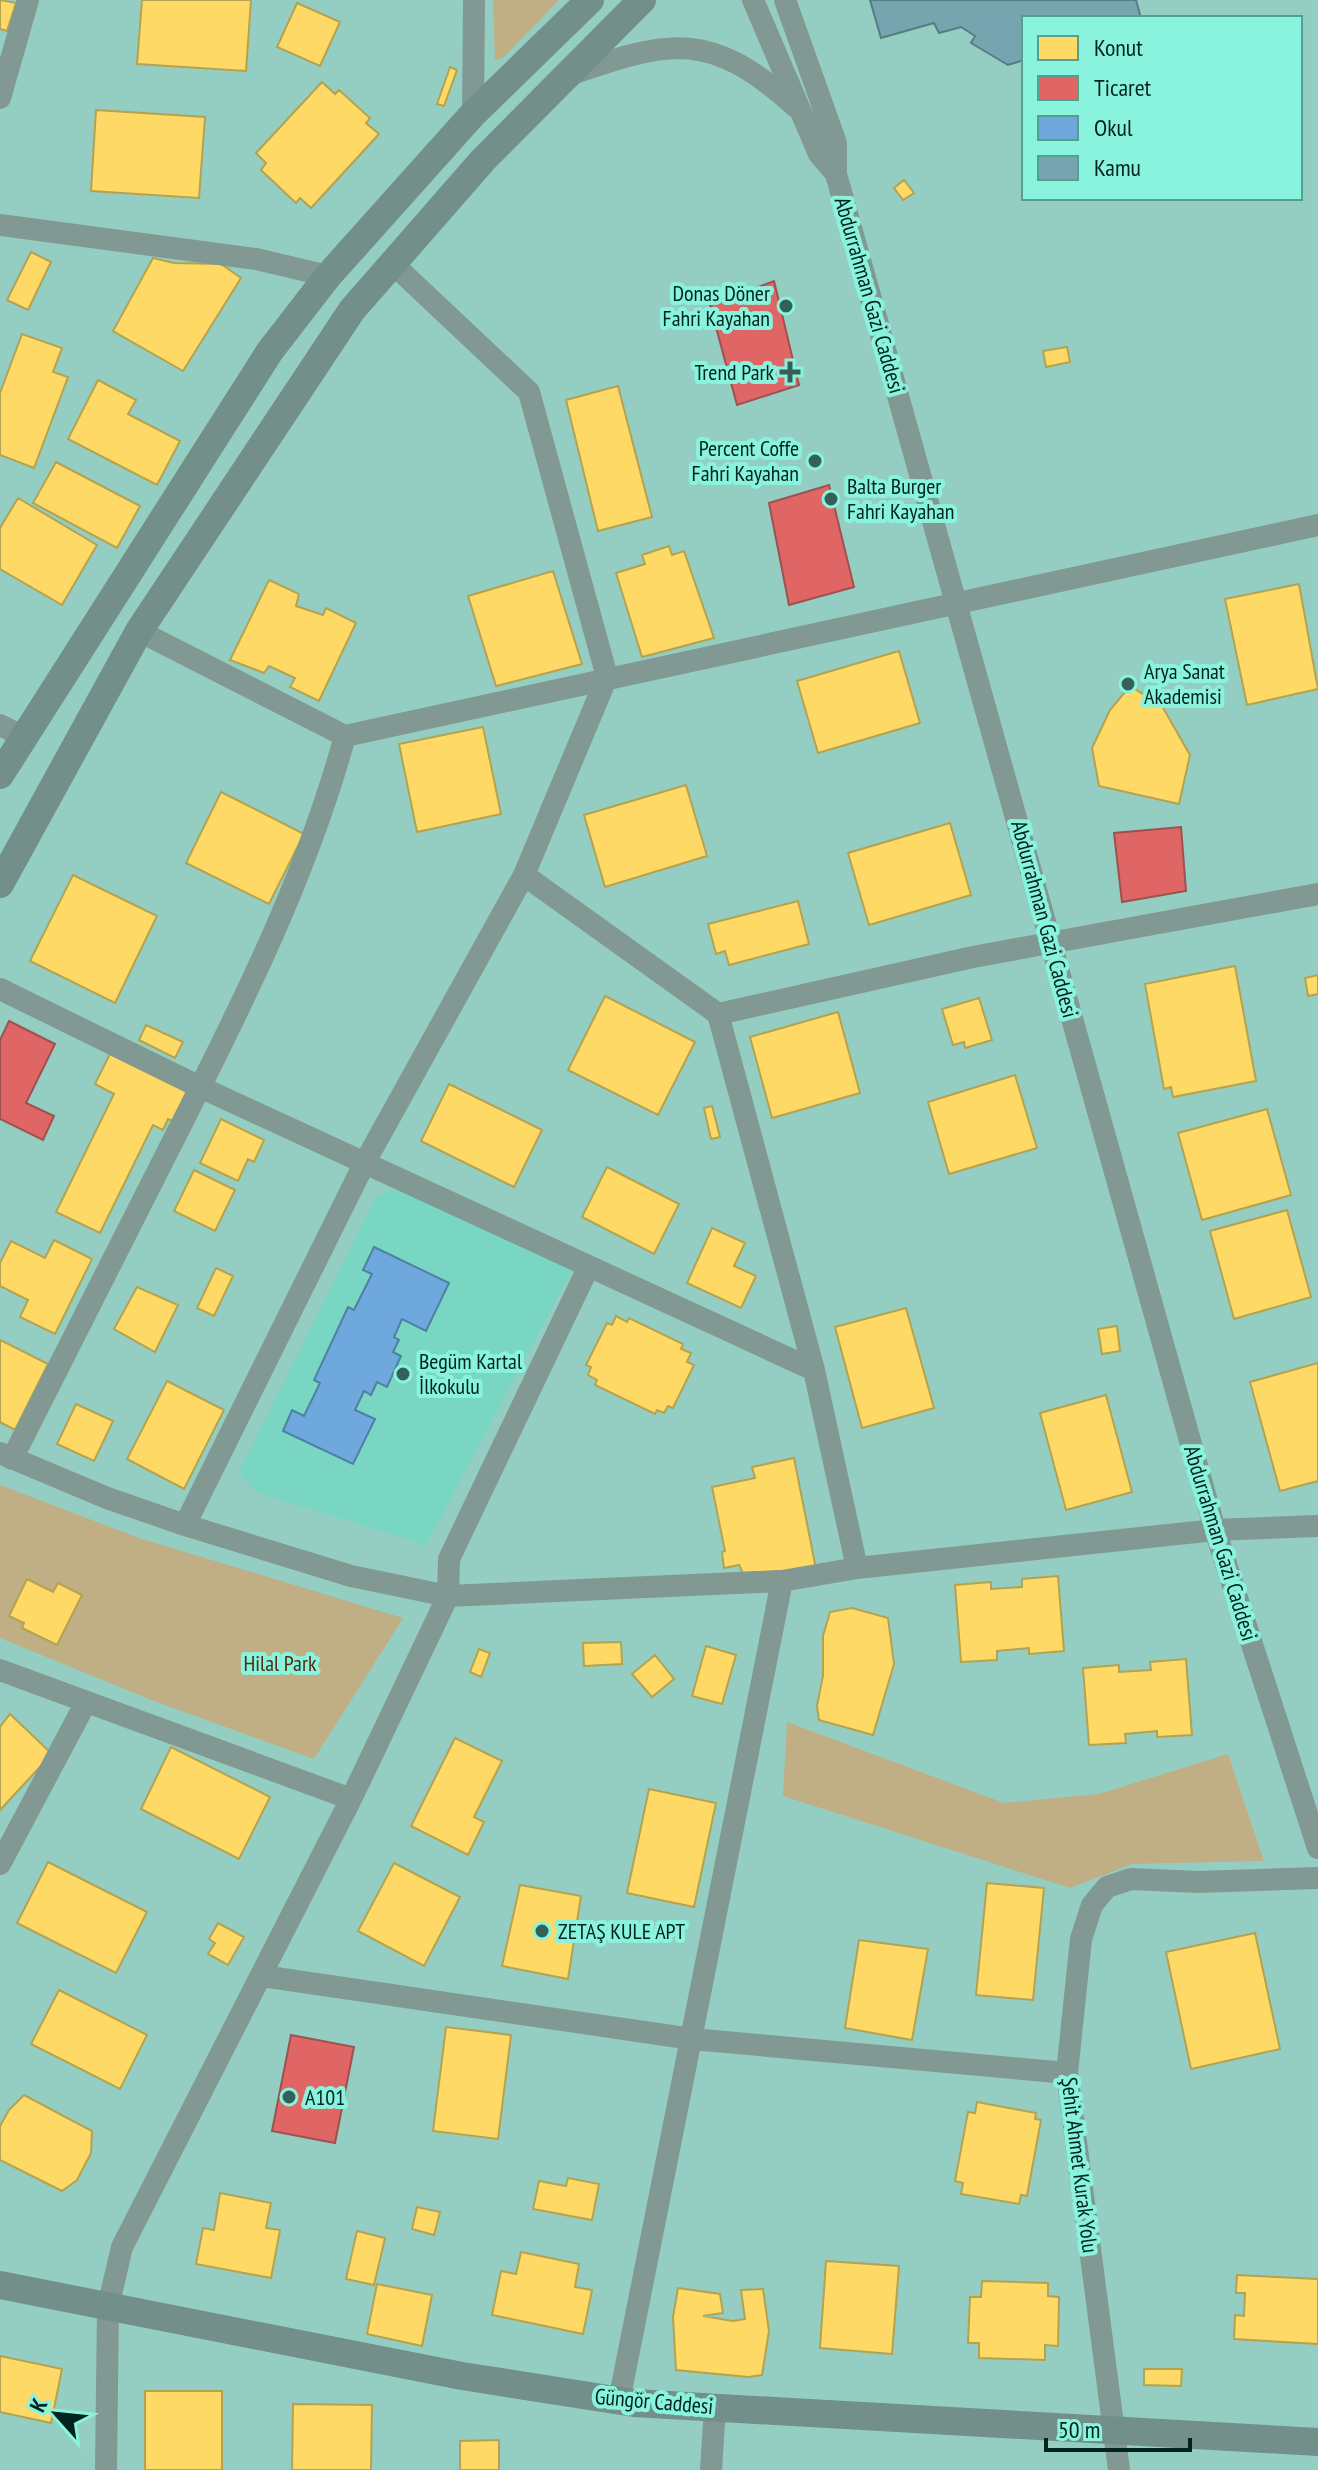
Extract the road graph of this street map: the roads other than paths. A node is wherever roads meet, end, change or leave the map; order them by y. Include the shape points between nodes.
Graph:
1 (28, 0) edge
2 (474, 0) edge
3 (590, 0) edge
4 (642, 0) edge
5 (753, 0) edge
6 (785, 0) edge
7 (568, 75) junction
8 (0, 98) edge
9 (801, 112) junction
10 (473, 114) junction
11 (836, 174) junction
12 (0, 225) edge
13 (392, 263) junction
14 (328, 276) junction
15 (1318, 525) edge
16 (958, 601) junction
17 (139, 631) junction
18 (607, 677) junction
19 (12, 731) edge
20 (345, 736) junction
21 (2, 767) edge
22 (524, 875) junction
23 (0, 884) edge
24 (1318, 894) edge
25 (1051, 942) junction
26 (0, 989) edge
27 (718, 1014) junction
28 (200, 1087) junction
29 (365, 1162) junction
30 (588, 1268) junction
31 (814, 1370) junction
32 (6, 1456) edge
33 (185, 1525) junction
34 (1318, 1526) edge
35 (1215, 1530) junction
36 (857, 1568) junction
37 (782, 1581) junction
38 (448, 1596) junction
39 (0, 1670) edge
40 (85, 1704) junction
41 (37, 1792) junction
42 (351, 1799) junction
43 (0, 1832) edge
44 (1318, 1848) edge
45 (0, 1864) edge
46 (1318, 1878) edge
47 (262, 1976) junction
48 (692, 2039) junction
49 (1067, 2073) junction
50 (0, 2285) edge
51 (108, 2307) junction
52 (619, 2401) junction
53 (715, 2407) junction
54 (1114, 2433) junction
55 (1318, 2442) edge
56 (106, 2470) edge
57 (711, 2470) edge
58 (1119, 2470) edge

1 - 8 street
2 - 10 street
3 - 10 main road
4 - 7 main road
5 - 9 street, Abdurrahman Gazi Caddesi
6 - 11 street via 836,143
7 - 9 street via 634,53 689,46 746,65
7 - 13 main road
9 - 11 street, Abdurrahman Gazi Caddesi via 819,154
10 - 14 main road
11 - 16 street, Abdurrahman Gazi Caddesi
12 - 14 street via 256,259
13 - 17 main road via 352,310
13 - 18 street via 529,392
14 - 19 main road via 270,351
15 - 16 street
16 - 18 street
16 - 25 street, Abdurrahman Gazi Caddesi
17 - 20 street
17 - 23 main road
18 - 20 street
18 - 22 street
19 - 21 main road
20 - 28 street via 294,889
22 - 27 street
22 - 29 street
24 - 25 street
25 - 27 street
25 - 35 street, Abdurrahman Gazi Caddesi
26 - 28 street
27 - 31 street
28 - 29 street
28 - 32 street
29 - 30 street
29 - 33 street
30 - 31 street
30 - 38 street via 449,1559
31 - 36 street
32 - 33 street
33 - 38 street via 351,1576
34 - 35 street
35 - 36 street
35 - 44 street, Abdurrahman Gazi Caddesi
36 - 37 street
37 - 38 street
37 - 48 street
38 - 42 street
39 - 40 street
40 - 41 street
40 - 42 street
41 - 43 street
41 - 45 street
42 - 47 street
46 - 49 street, Şehit Ahmet Kurak Yolu via 1131,1879 1107,1887 1092,1905 1081,1939
47 - 48 street
47 - 51 street via 122,2247
48 - 49 street
48 - 52 street
49 - 54 street, Şehit Ahmet Kurak Yolu
50 - 51 main road, Güngör Caddesi
51 - 52 main road, Güngör Caddesi
51 - 56 street
52 - 53 main road, Güngör Caddesi
53 - 54 main road, Güngör Caddesi
53 - 57 street
54 - 55 main road, Güngör Caddesi
54 - 58 street, Şehit Ahmet Kurak Yolu

